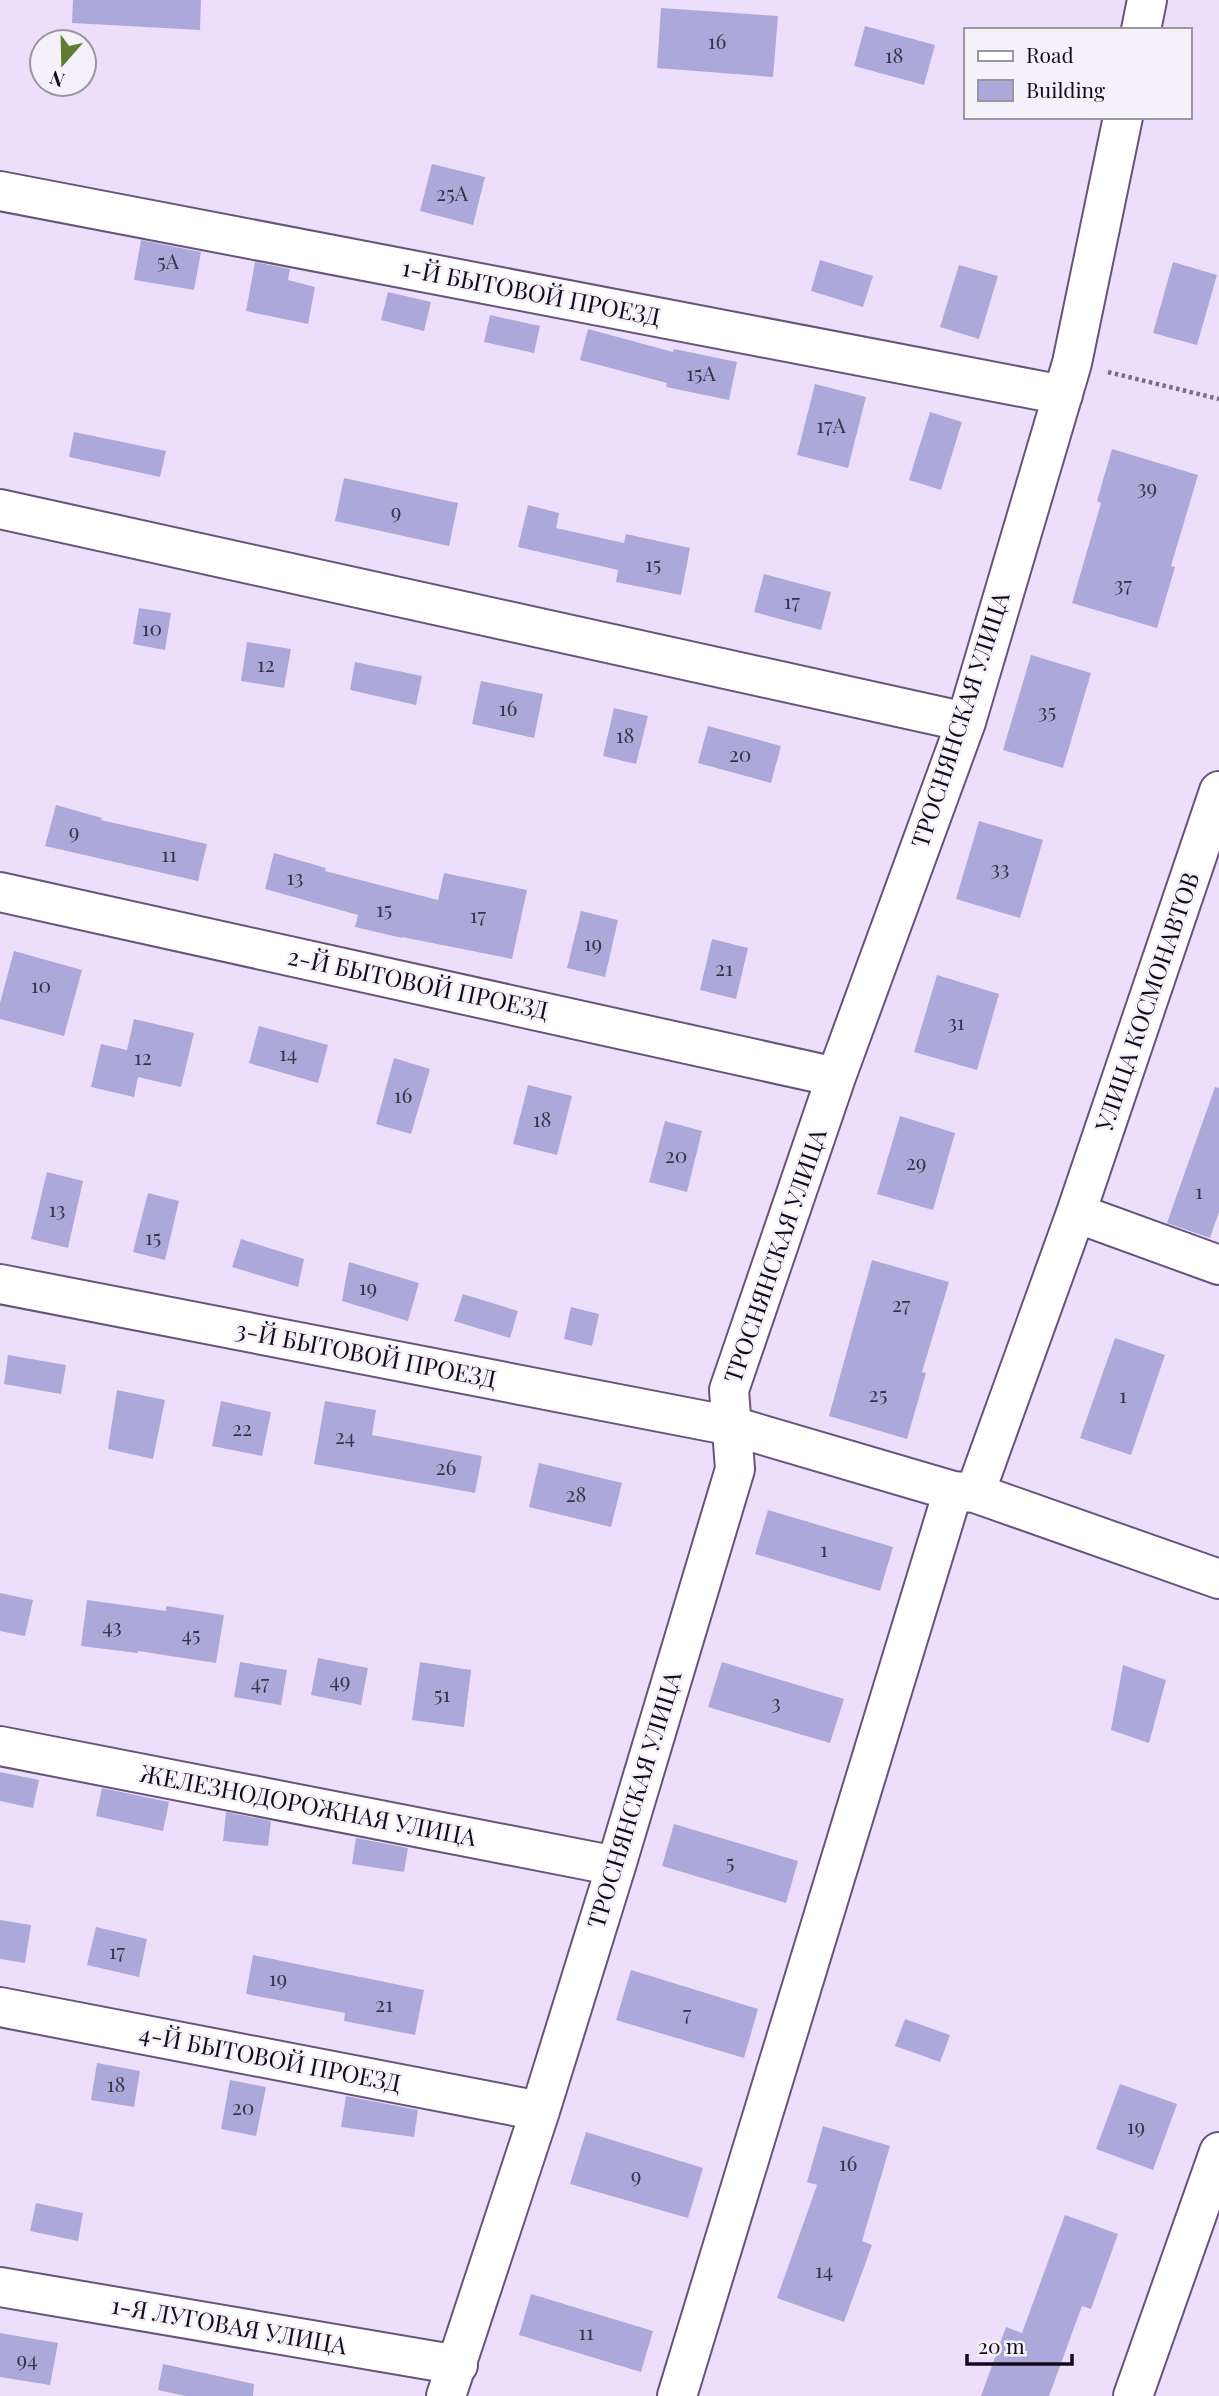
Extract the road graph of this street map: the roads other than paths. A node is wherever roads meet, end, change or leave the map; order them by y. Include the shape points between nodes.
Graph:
1 (1147, 0) edge
2 (1141, 28) edge
3 (1123, 119) edge
4 (0, 191) edge
5 (1067, 379) junction
6 (0, 509) edge
7 (966, 722) junction
8 (1219, 791) edge
9 (0, 892) edge
10 (835, 1077) junction
11 (1076, 1213) junction
12 (1219, 1265) edge
13 (0, 1284) edge
14 (732, 1426) junction
15 (964, 1492) junction
16 (1219, 1579) edge
17 (0, 1746) edge
18 (617, 1866) junction
19 (0, 2007) edge
20 (540, 2111) junction
21 (1219, 2152) edge
22 (0, 2287) edge
23 (452, 2380) edge
24 (677, 2396) edge
25 (1133, 2396) edge

1 - 2 street
3 - 5 street, ТРОСНЯНСКАЯ УЛИЦА
4 - 5 street, 1-Й БЫТОВОЙ ПРОЕЗД
5 - 7 street, ТРОСНЯНСКАЯ УЛИЦА
6 - 7 street
7 - 10 street, ТРОСНЯНСКАЯ УЛИЦА
8 - 11 street, УЛИЦА КОСМОНАВТОВ
9 - 10 street, 2-Й БЫТОВОЙ ПРОЕЗД
10 - 14 street, ТРОСНЯНСКАЯ УЛИЦА via 729,1390
11 - 12 street
11 - 15 street, УЛИЦА КОСМОНАВТОВ
13 - 14 street, 3-Й БЫТОВОЙ ПРОЕЗД
14 - 15 street, 3-Й БЫТОВОЙ ПРОЕЗД
14 - 18 street, ТРОСНЯНСКАЯ УЛИЦА via 734,1469
15 - 16 street, 3-Й БЫТОВОЙ ПРОЕЗД
15 - 24 street, УЛИЦА КОСМОНАВТОВ
17 - 18 street, ЖЕЛЕЗНОДОРОЖНАЯ УЛИЦА
18 - 20 street, ТРОСНЯНСКАЯ УЛИЦА
19 - 20 street, 4-Й БЫТОВОЙ ПРОЕЗД
20 - 23 street, ТРОСНЯНСКАЯ УЛИЦА
21 - 25 street
22 - 23 street, 1-Я ЛУГОВАЯ УЛИЦА

